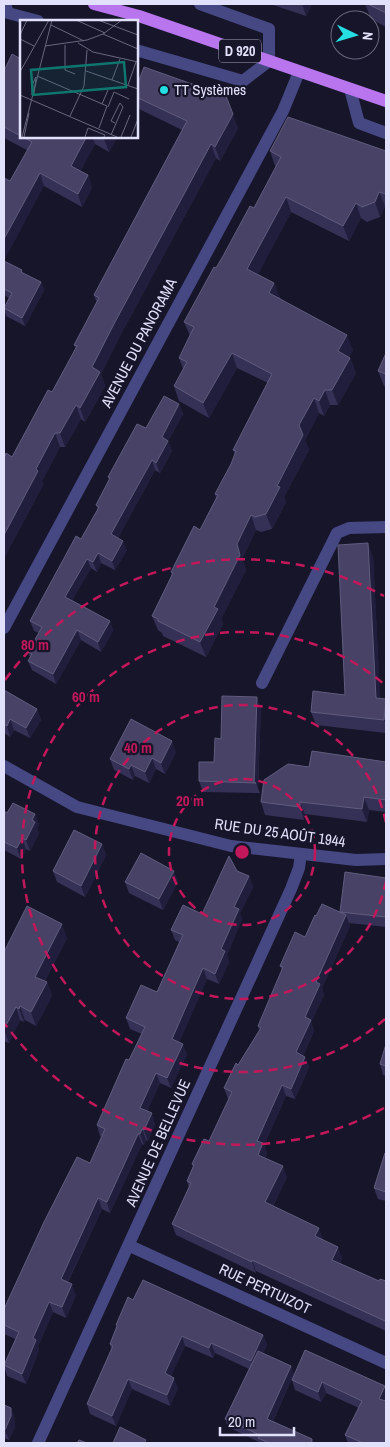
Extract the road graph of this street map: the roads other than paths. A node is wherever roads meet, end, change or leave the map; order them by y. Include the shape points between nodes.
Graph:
1 (5, 4) edge
2 (94, 4) edge
3 (200, 4) edge
4 (34, 20) edge
5 (138, 51) edge
6 (269, 61) junction
7 (299, 72) junction
8 (350, 88) junction
9 (386, 101) edge
10 (386, 132) edge
11 (386, 527) edge
12 (4, 628) edge
13 (262, 683) dead end
14 (4, 766) edge
15 (301, 854) junction
16 (386, 859) edge
17 (130, 1246) junction
18 (386, 1363) edge
19 (38, 1443) edge

1 - 4 street via 8,13
2 - 6 main road, D 920 via 139,16
3 - 6 street via 269,28
5 - 6 street via 242,81
6 - 7 main road, D 920
7 - 8 main road, D 920
7 - 12 street, AVENUE DU PANORAMA via 283,111
8 - 9 main road, D 920
8 - 10 street via 359,123
11 - 13 street via 349,528 337,533
14 - 15 street, RUE DU 25 AOÛT 1944 via 77,807 231,846
15 - 16 street, RUE DU 25 AOÛT 1944 via 356,860
15 - 17 street, AVENUE DE BELLEVUE via 291,889
17 - 18 street, RUE PERTUIZOT
17 - 19 street, AVENUE DE BELLEVUE

